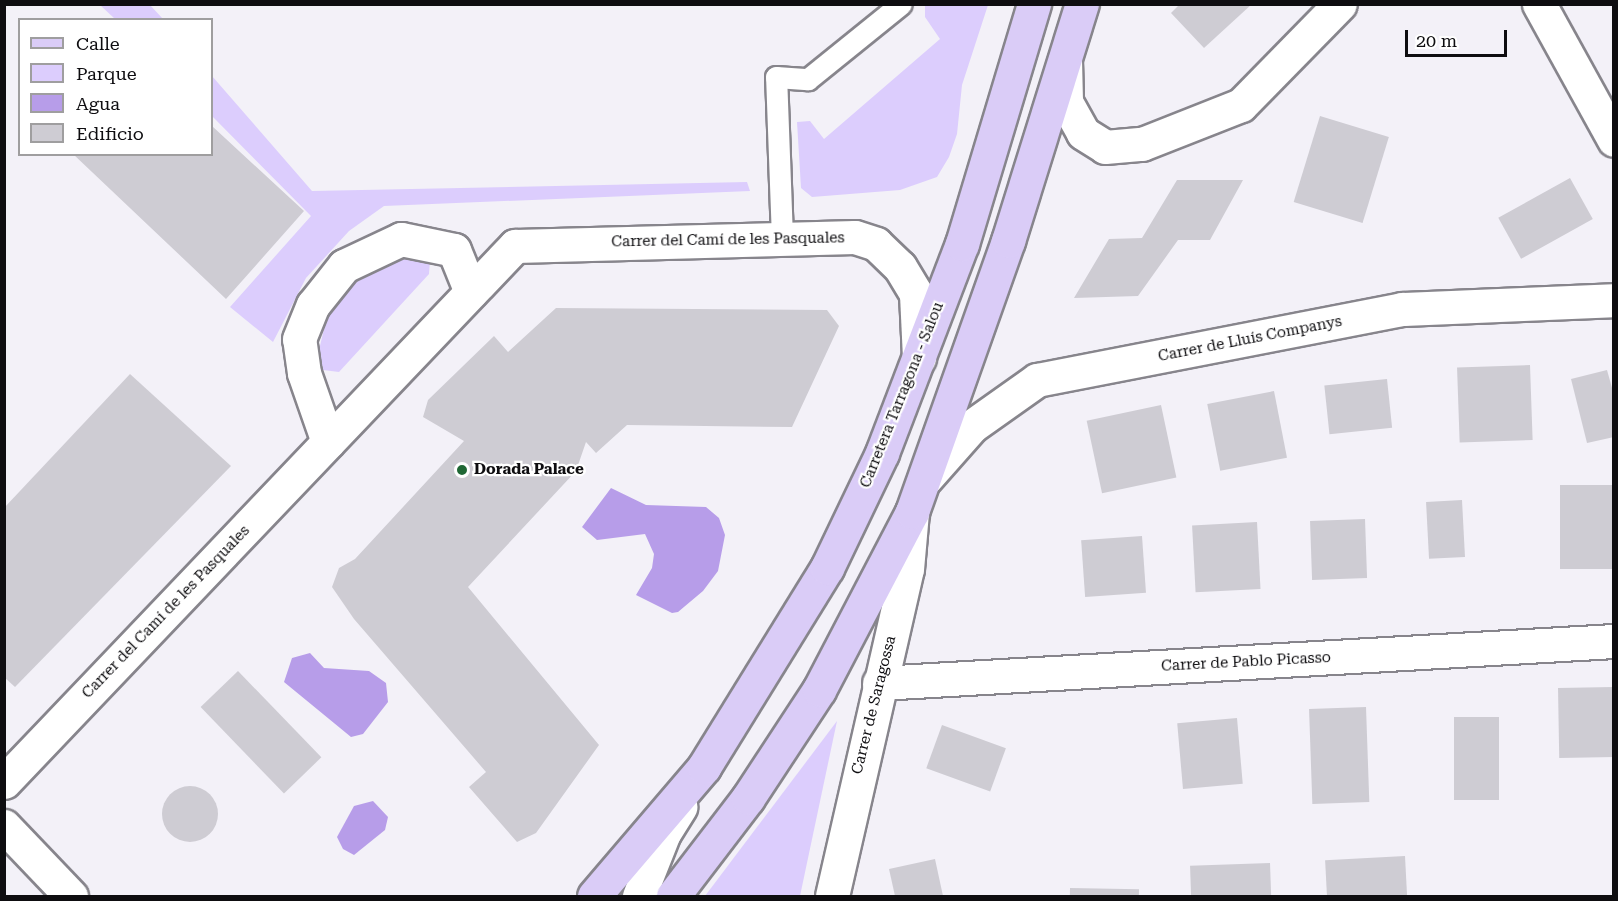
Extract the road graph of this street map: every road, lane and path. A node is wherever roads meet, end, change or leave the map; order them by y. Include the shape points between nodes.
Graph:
1 (901, 4) edge
2 (1034, 4) edge
3 (1082, 4) edge
4 (1340, 4) edge
5 (1539, 4) edge
6 (1065, 60) junction
7 (1614, 140) edge
8 (783, 238) junction
9 (471, 292) junction
10 (1614, 300) edge
11 (919, 358) junction
12 (328, 442) junction
13 (926, 478) junction
14 (912, 512) junction
15 (1614, 641) edge
16 (879, 683) junction
17 (704, 767) junction
18 (4, 782) edge
19 (4, 826) edge
20 (71, 897) edge
21 (594, 897) edge
22 (639, 897) edge
23 (673, 897) edge
24 (832, 897) edge

1 - 8 lane via 808,79 776,76
2 - 11 main road, Carretera Tarragona - Salou via 962,244
3 - 6 main road
4 - 6 street via 1241,105 1142,144 1105,147 1083,133 1066,102
5 - 7 street
6 - 13 main road via 1008,241
8 - 9 street, Carrer del Camí de les Pasquales via 515,246
8 - 11 street, Carrer del Camí de les Pasquales via 855,237 876,244 900,267 916,294
9 - 12 street, Carrer del Camí de les Pasquales
9 - 12 street via 454,250 401,238 344,266 313,305 299,339 304,373
10 - 13 street, Carrer de Lluís Companys via 1402,309 1037,380 972,426
11 - 17 main road, Carretera Tarragona - Salou via 882,453 827,568
12 - 18 street, Carrer del Camí de les Pasquales
13 - 14 main road
14 - 16 street, Carrer de Saragossa via 907,569
14 - 23 main road via 819,690 748,798
15 - 16 street, Carrer de Pablo Picasso
16 - 24 street, Carrer de Saragossa
17 - 21 main road, Carretera Tarragona - Salou
17 - 22 street via 664,833
19 - 20 street

